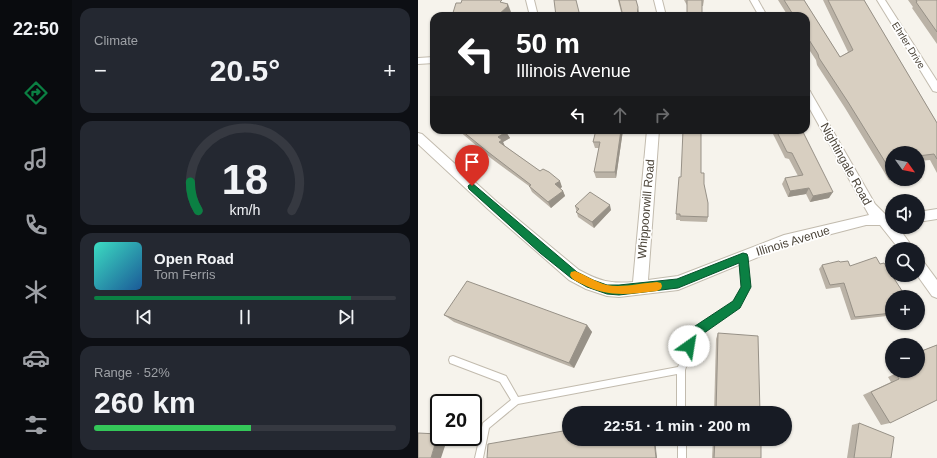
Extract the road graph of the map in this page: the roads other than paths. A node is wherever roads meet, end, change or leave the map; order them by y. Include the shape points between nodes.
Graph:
1 (530, 0) edge
2 (658, 0) edge
3 (754, 0) edge
4 (881, 0) edge
5 (533, 12) edge
6 (661, 12) edge
7 (761, 12) edge
8 (430, 61) edge
9 (419, 64) edge
10 (937, 89) edge
11 (810, 100) edge
12 (652, 134) edge
13 (418, 137) edge
14 (937, 214) edge
15 (925, 216) edge
16 (885, 218) edge
17 (885, 220) edge
18 (743, 257) junction
19 (925, 275) edge
20 (640, 288) junction
21 (937, 291) edge
22 (453, 360) dead end
23 (681, 370) junction
24 (516, 401) junction
25 (682, 406) edge
26 (682, 446) edge
27 (479, 458) edge
28 (682, 458) edge

1 - 5 street
2 - 6 street
3 - 7 street
4 - 10 street, Ehrler Drive
8 - 9 street
11 - 16 street, Nightingale Road via 871,208
12 - 20 street, Whippoorwill Road
13 - 20 street, Illinois Avenue via 574,275 607,289
14 - 15 street
17 - 18 street, Illinois Avenue via 866,220 809,234
18 - 20 street, Illinois Avenue via 678,283
18 - 23 lane via 746,287 736,304 693,334
19 - 21 street
22 - 24 lane via 504,379
23 - 24 lane
23 - 25 lane
24 - 27 lane via 486,426
26 - 28 lane

